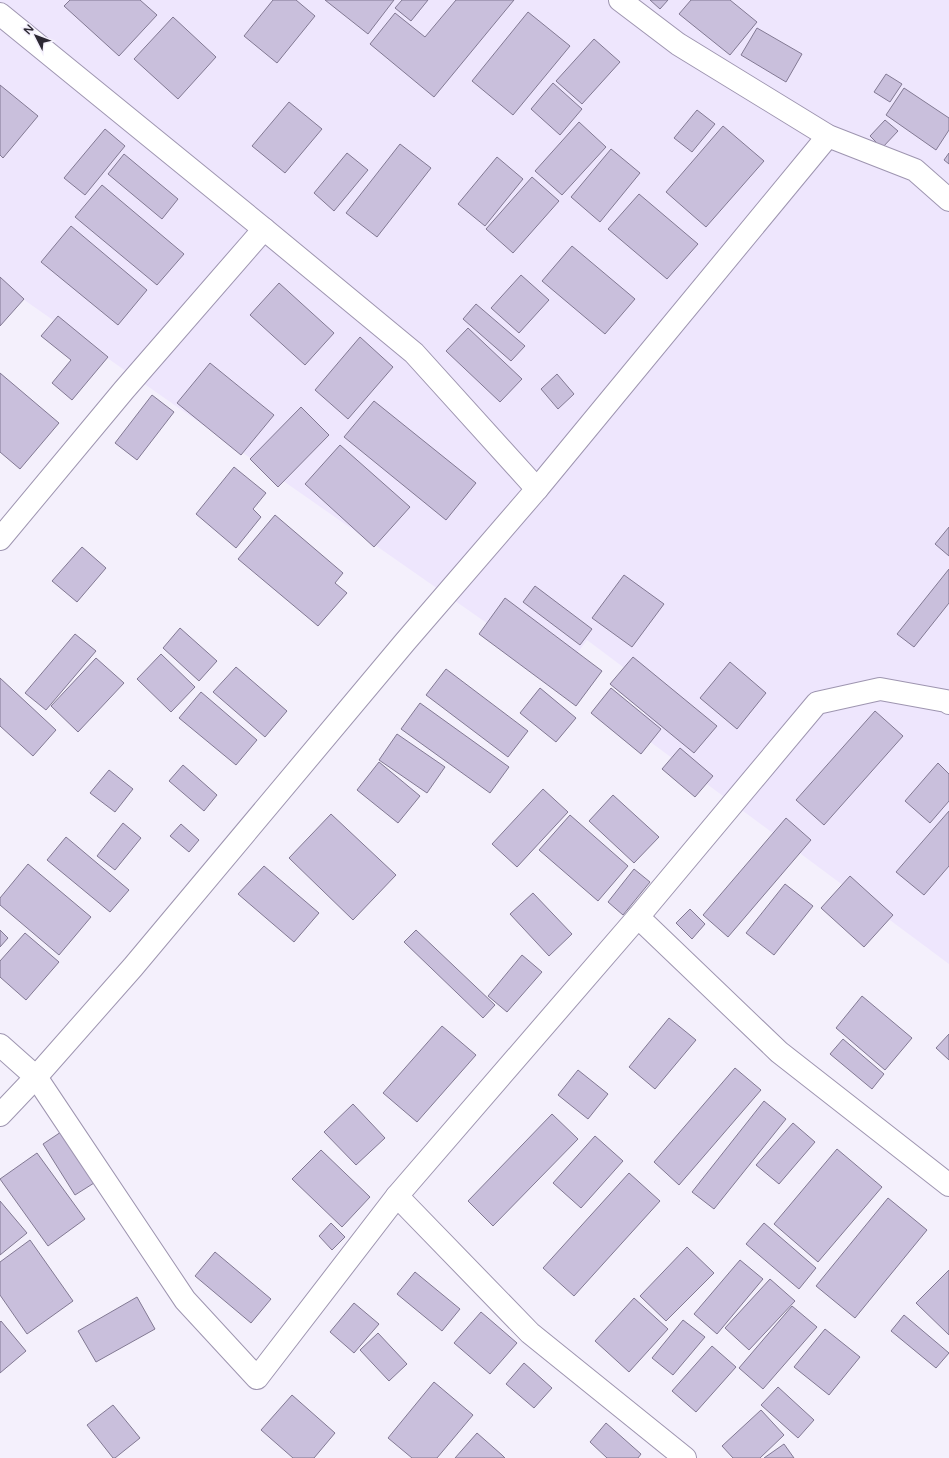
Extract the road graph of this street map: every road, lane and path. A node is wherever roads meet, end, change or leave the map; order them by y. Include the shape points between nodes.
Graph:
1 (620, 0) edge
2 (0, 14) edge
3 (828, 136) junction
4 (949, 200) edge
5 (264, 229) junction
6 (537, 488) junction
7 (0, 539) edge
8 (949, 703) edge
9 (638, 917) junction
10 (0, 1045) edge
11 (36, 1077) junction
12 (0, 1115) edge
13 (949, 1185) edge
14 (397, 1196) junction
15 (685, 1458) edge

1 - 3 street via 678,44
2 - 5 street
3 - 4 street via 915,170
3 - 6 street
5 - 6 street via 414,353
5 - 7 street via 124,390
6 - 11 street via 138,961
8 - 9 street via 880,690 817,702
9 - 13 street via 779,1052
9 - 14 street
10 - 11 street
11 - 12 street
11 - 14 street via 185,1300 257,1378
14 - 15 street via 530,1333

